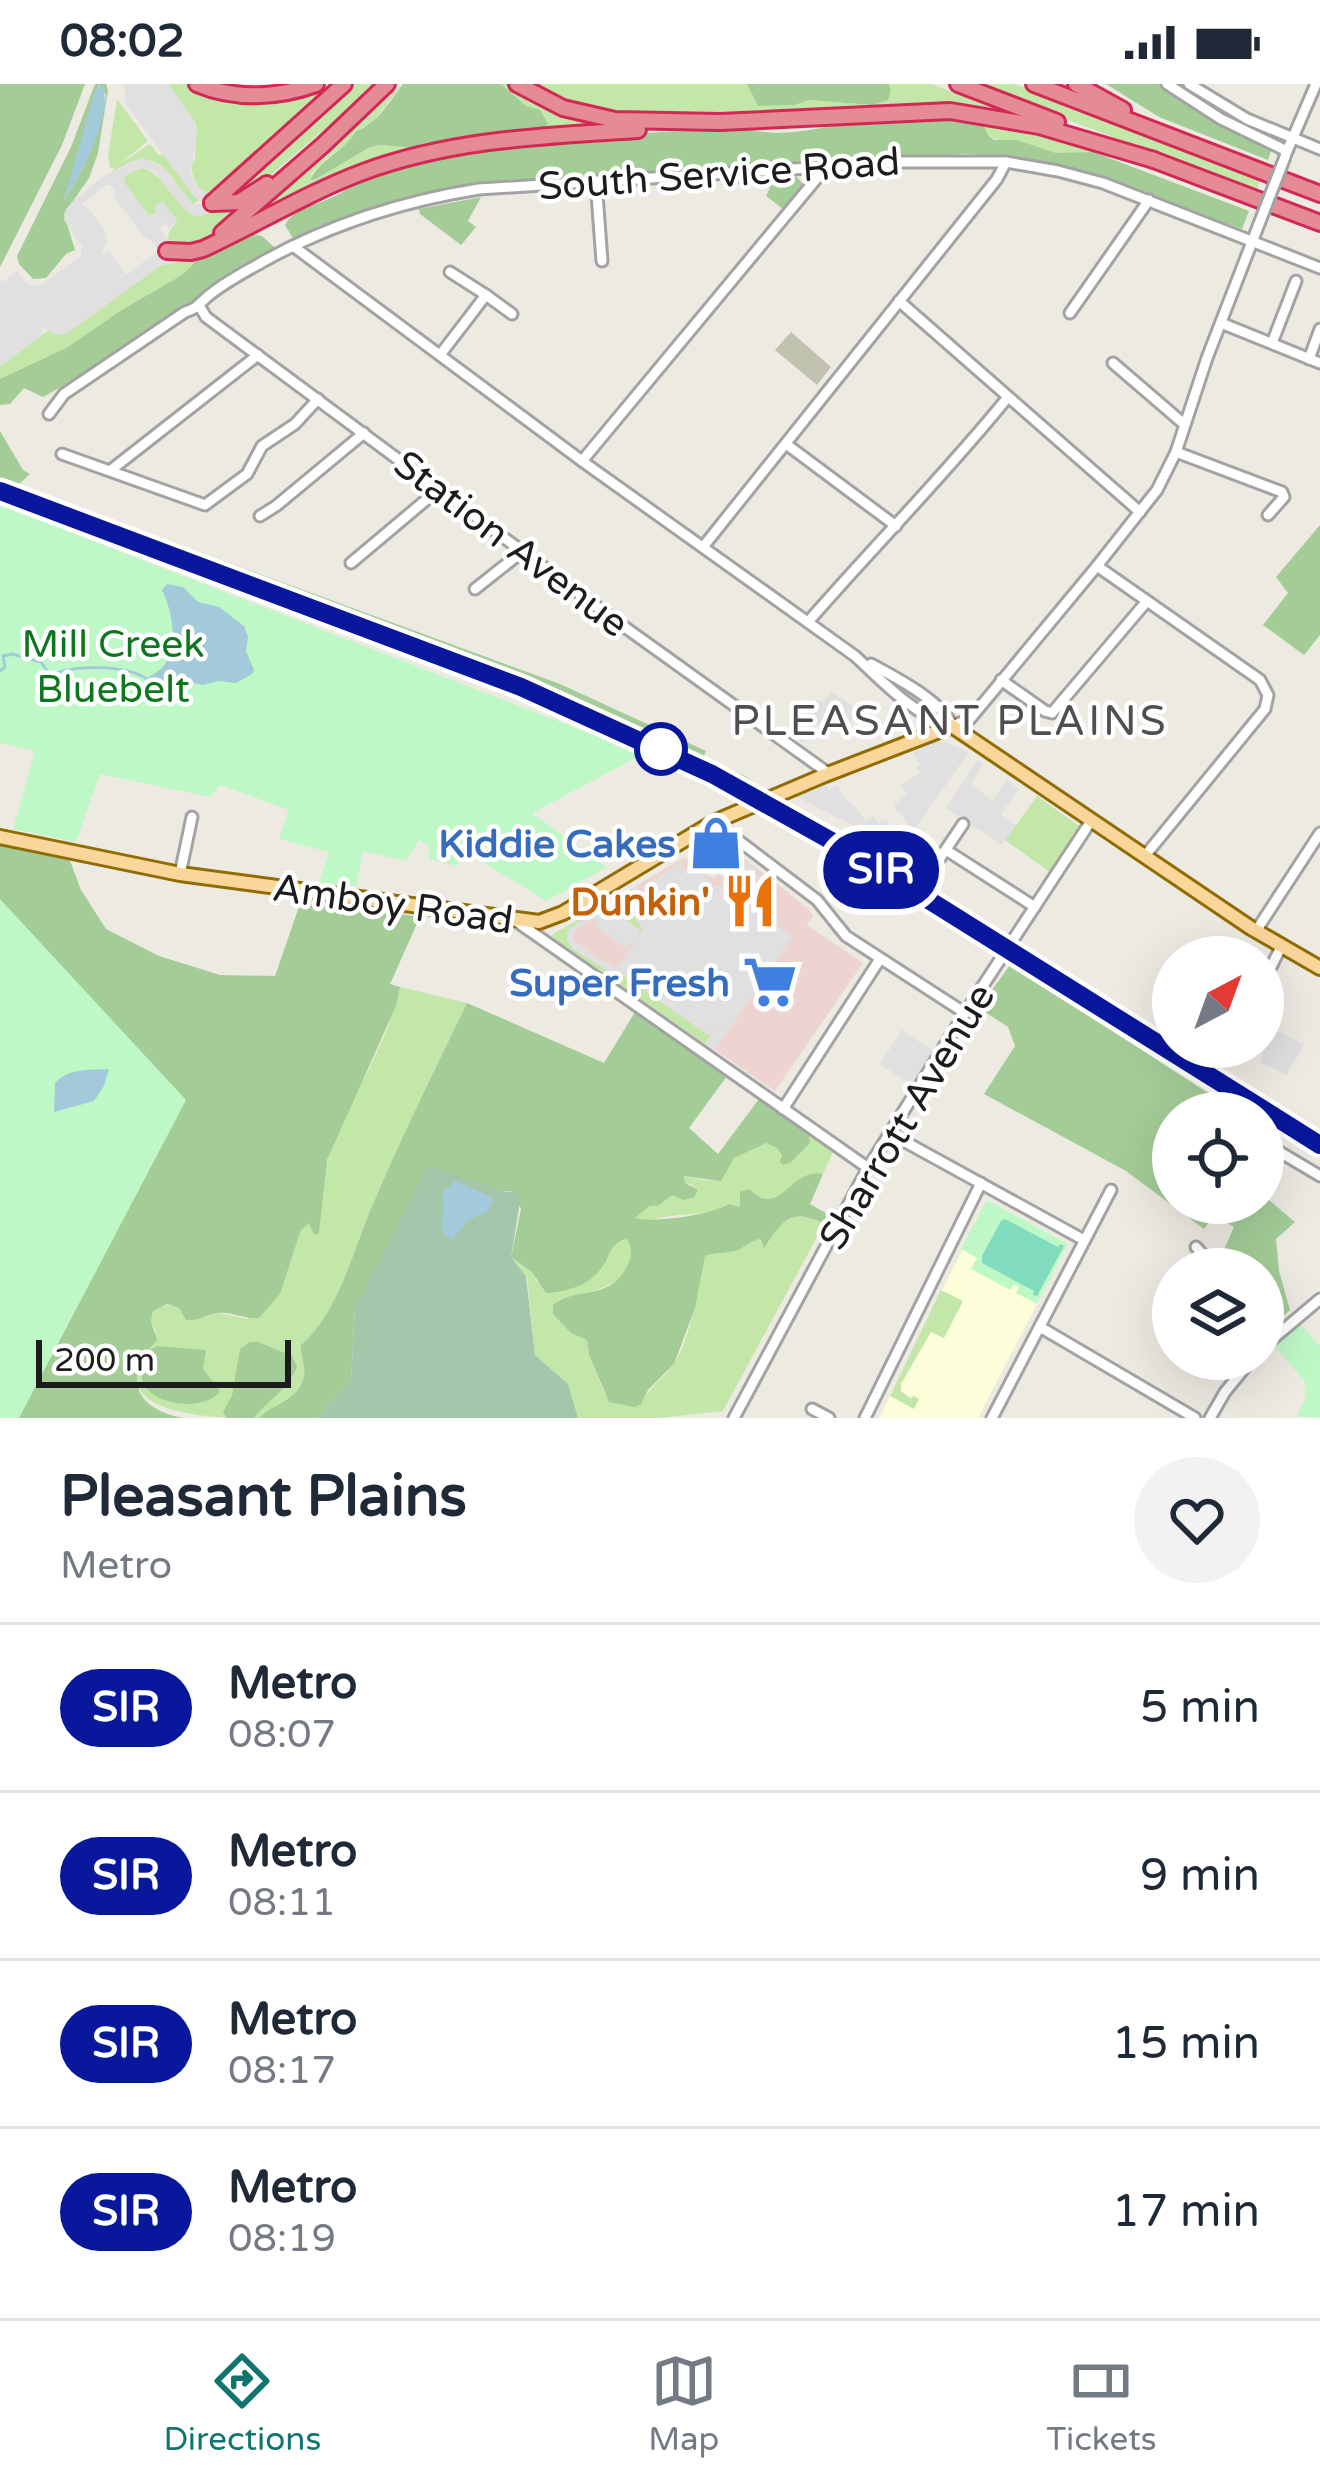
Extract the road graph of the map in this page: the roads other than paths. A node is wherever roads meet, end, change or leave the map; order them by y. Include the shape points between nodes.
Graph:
1 (196, 84) edge
2 (316, 84) edge
3 (344, 84) edge
4 (387, 84) edge
5 (518, 84) edge
6 (958, 84) edge
7 (1034, 84) edge
8 (1076, 84) edge
9 (1167, 84) edge
10 (1189, 84) edge
11 (1316, 84) edge
12 (350, 118) junction
13 (720, 122) junction
14 (1292, 138) junction
15 (1320, 149) edge
16 (1214, 153) junction
17 (1286, 154) junction
18 (1154, 160) junction
19 (1006, 162) junction
20 (827, 166) junction
21 (596, 181) junction
22 (1320, 194) edge
23 (1149, 200) junction
24 (1320, 225) edge
25 (1253, 242) junction
26 (293, 246) junction
27 (602, 261) dead end
28 (1320, 268) edge
29 (450, 272) dead end
30 (1296, 281) dead end
31 (486, 295) junction
32 (899, 301) junction
33 (200, 307) junction
34 (512, 314) dead end
35 (1070, 314) dead end
36 (1221, 322) junction
37 (1320, 329) edge
38 (1272, 343) junction
39 (258, 355) junction
40 (440, 355) junction
41 (1314, 361) edge
42 (1113, 363) dead end
43 (1009, 397) junction
44 (318, 399) junction
45 (50, 414) dead end
46 (1184, 424) junction
47 (364, 433) junction
48 (786, 444) junction
49 (1176, 452) junction
50 (62, 454) dead end
51 (582, 461) junction
52 (110, 471) junction
53 (439, 489) junction
54 (1140, 512) junction
55 (1268, 515) dead end
56 (260, 516) dead end
57 (896, 526) junction
58 (703, 547) junction
59 (523, 551) junction
60 (351, 562) dead end
61 (1097, 566) junction
62 (476, 590) dead end
63 (1147, 601) junction
64 (808, 622) junction
65 (1001, 680) junction
66 (952, 726) junction
67 (828, 773) junction
68 (192, 817) dead end
69 (714, 821) junction
70 (1091, 821) junction
71 (963, 824) dead end
72 (1320, 833) edge
73 (0, 838) edge
74 (946, 850) junction
75 (1144, 857) junction
76 (934, 867) dead end
77 (180, 874) junction
78 (1035, 907) junction
79 (516, 921) junction
80 (1256, 932) junction
81 (1263, 936) edge
82 (1284, 949) edge
83 (880, 959) junction
84 (1320, 968) edge
85 (965, 1013) junction
86 (783, 1109) junction
87 (889, 1133) junction
88 (1284, 1155) edge
89 (868, 1168) junction
90 (1320, 1176) edge
91 (981, 1184) junction
92 (1111, 1190) dead end
93 (1084, 1240) junction
94 (1320, 1299) edge
95 (1040, 1327) junction
96 (1284, 1328) edge
97 (1235, 1380) edge
98 (812, 1409) dead end
99 (734, 1418) edge
100 (829, 1418) edge
101 (865, 1418) edge
102 (992, 1418) edge
103 (1196, 1418) edge
104 (1210, 1418) edge

1 - 2 highway via 257,95
3 - 12 highway via 212,203 248,198
4 - 12 highway
5 - 13 highway via 595,117
6 - 18 highway
7 - 16 highway
8 - 16 highway
9 - 17 street
10 - 14 street
11 - 14 street
12 - 13 highway via 226,230 173,251 210,246 363,172 438,150
13 - 18 highway via 950,111 1039,125
14 - 15 street
14 - 17 street
16 - 22 highway
17 - 25 street, bridge
18 - 24 highway
19 - 20 street, South Service Road
19 - 23 street, South Service Road
19 - 32 street
20 - 21 street, South Service Road
20 - 51 street
21 - 26 street, South Service Road via 420,200
21 - 27 street
23 - 25 street, South Service Road
23 - 35 street
25 - 28 street, South Service Road
25 - 36 street
26 - 33 street, South Service Road
26 - 40 street
29 - 31 street
30 - 38 street
31 - 34 street
31 - 40 street
32 - 43 street
32 - 48 street
33 - 39 street, Station Avenue
33 - 45 street, South Service Road via 64,394
36 - 38 street
36 - 46 street
37 - 41 street
38 - 41 street
39 - 44 street, Station Avenue
39 - 52 street
40 - 51 street
42 - 46 street
43 - 54 street
43 - 57 street
44 - 47 street, Station Avenue
44 - 52 street via 262,446 247,474 205,505
46 - 49 street
47 - 53 street, Station Avenue
47 - 56 street
48 - 57 street
48 - 58 street
49 - 54 street
49 - 55 street via 1282,491
50 - 52 street
51 - 58 street
53 - 59 street, Station Avenue
53 - 60 street
54 - 61 street
57 - 64 street
58 - 64 street
59 - 62 street
59 - 67 street, Station Avenue
61 - 63 street
61 - 65 street
63 - 65 street via 1052,713
63 - 75 street via 1260,680 1268,699
64 - 66 street via 934,722
65 - 66 street via 970,719
66 - 67 main road, Amboy Road
66 - 70 main road
67 - 69 main road, Amboy Road
68 - 77 street
69 - 79 main road, Amboy Road via 563,913
69 - 83 street
70 - 75 main road
70 - 78 street, Sharrott Avenue
71 - 74 street
72 - 80 street
73 - 77 main road, Amboy Road
74 - 76 street
74 - 78 street
75 - 80 main road
77 - 79 main road, Amboy Road
78 - 85 street, Sharrott Avenue
79 - 86 street
80 - 81 main road
82 - 84 main road
83 - 85 street
83 - 86 street
85 - 87 street, Sharrott Avenue
86 - 89 street
87 - 89 street, Sharrott Avenue
87 - 91 street
88 - 90 street
89 - 99 street, Sharrott Avenue
91 - 93 street
91 - 101 street
92 - 93 street
93 - 95 street
94 - 96 street
95 - 102 street
95 - 103 street
97 - 104 street
98 - 100 street

